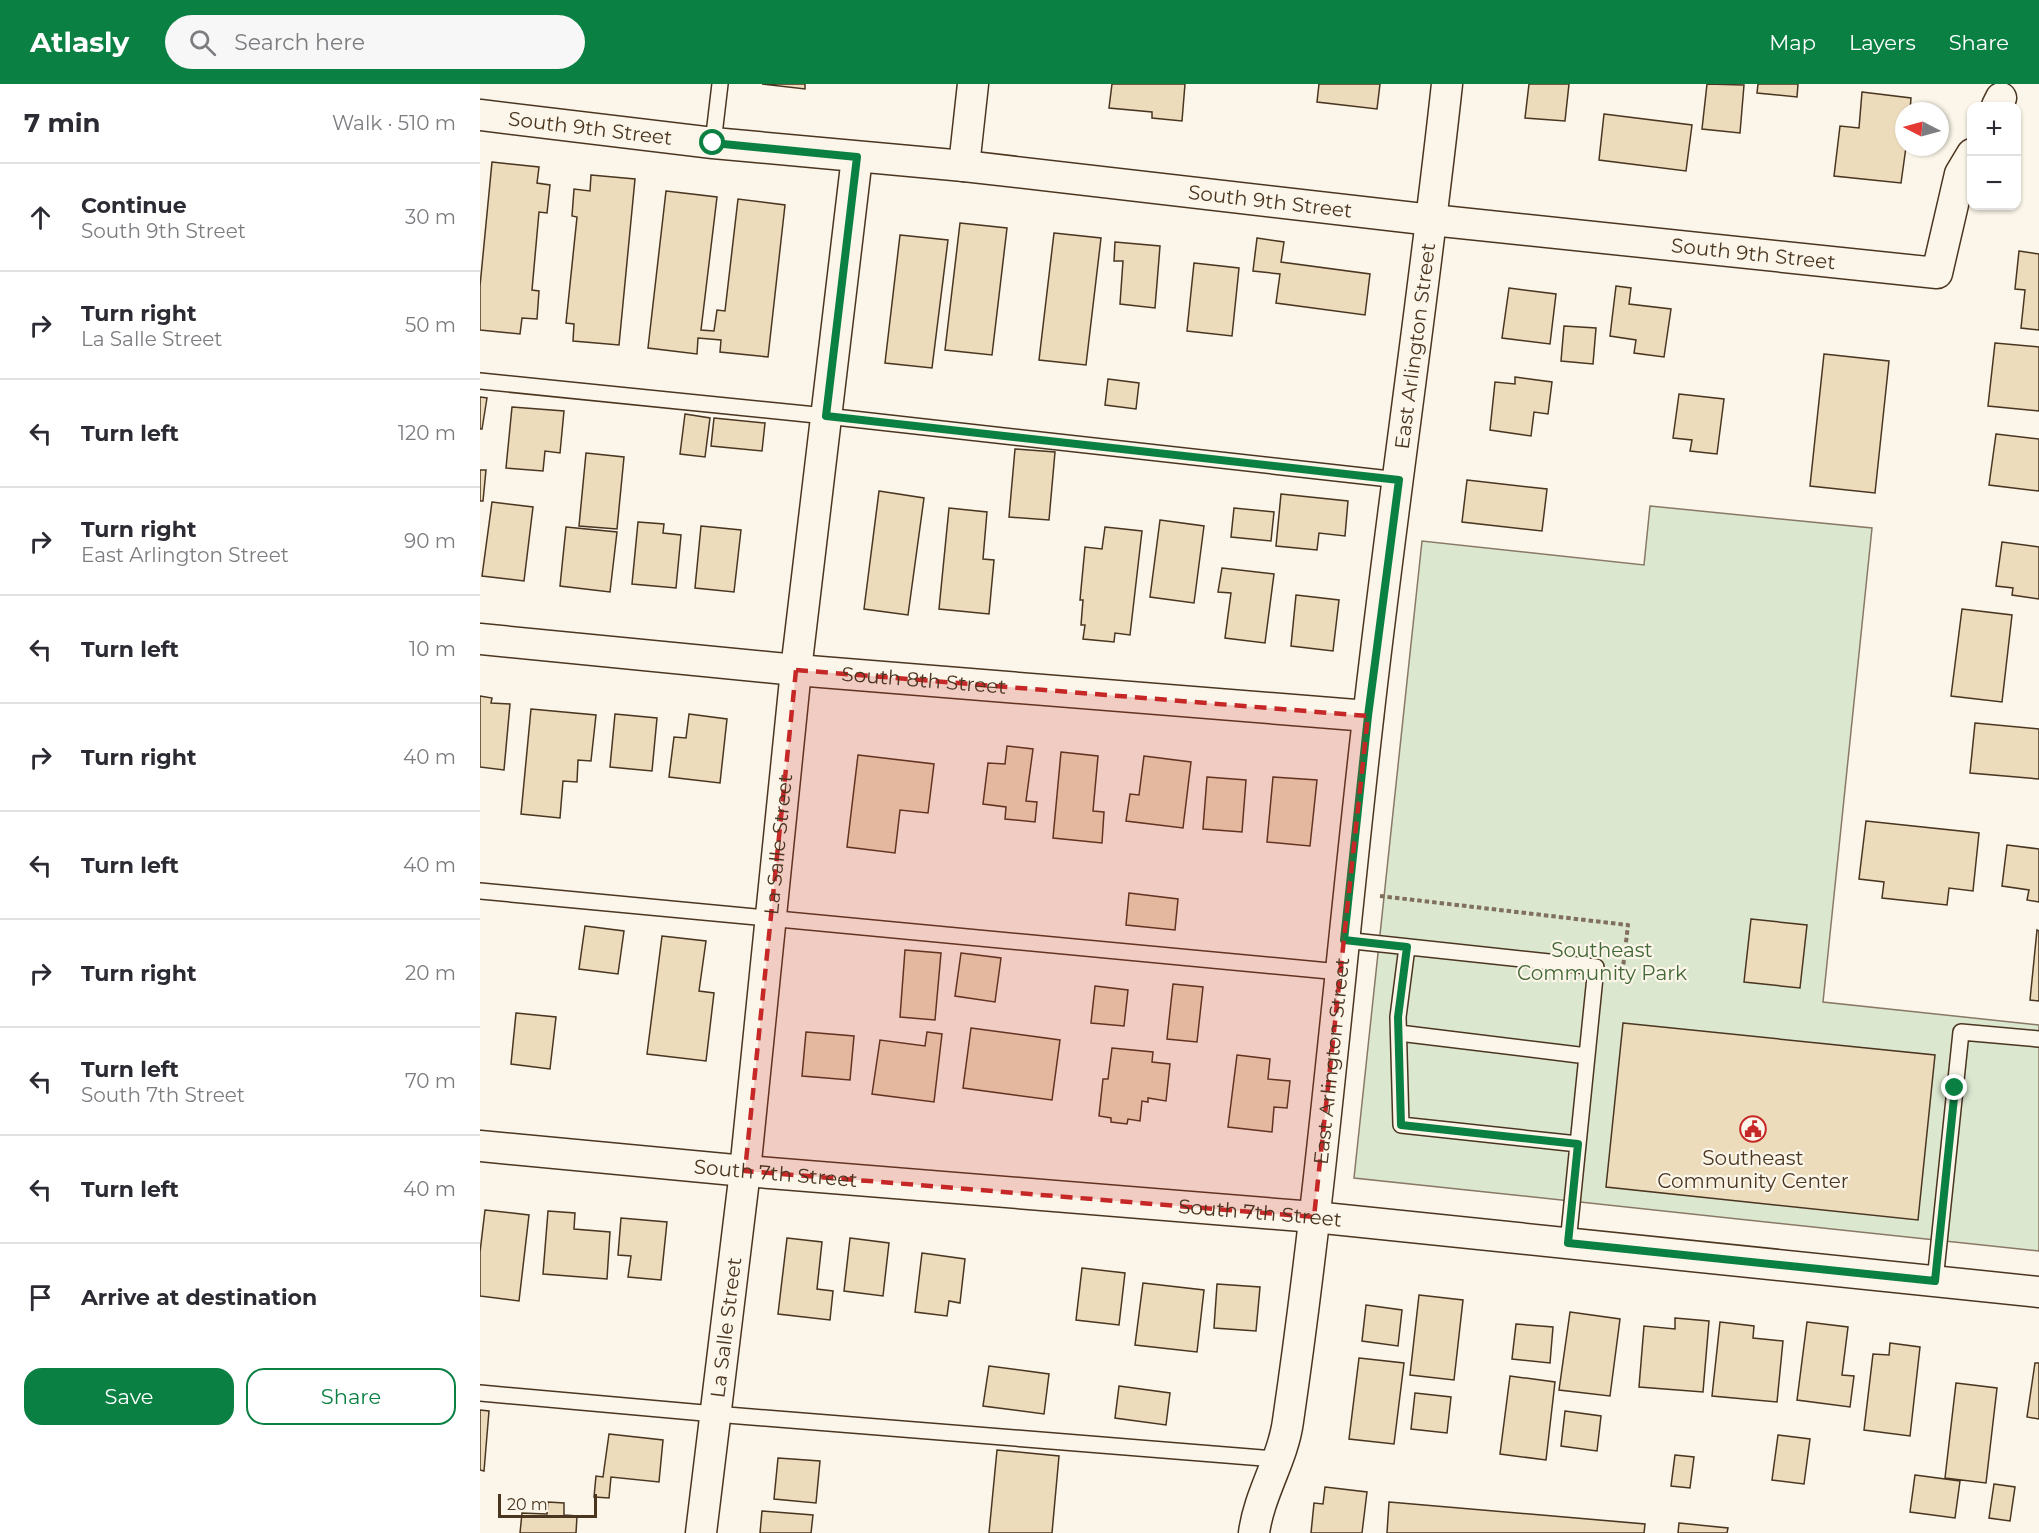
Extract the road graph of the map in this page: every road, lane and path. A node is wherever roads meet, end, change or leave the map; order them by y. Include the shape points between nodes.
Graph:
1 (720, 84) edge
2 (973, 84) edge
3 (1447, 84) edge
4 (480, 115) edge
5 (713, 143) junction
6 (1970, 156) edge
7 (857, 157) junction
8 (964, 166) junction
9 (1432, 220) junction
10 (480, 381) edge
11 (826, 416) junction
12 (1399, 480) junction
13 (480, 639) edge
14 (796, 670) junction
15 (1368, 716) junction
16 (480, 891) edge
17 (1349, 892) junction
18 (771, 918) junction
19 (1344, 940) junction
20 (1407, 947) junction
21 (1340, 972) junction
22 (1622, 972) dead end
23 (1399, 1033) junction
24 (2039, 1039) edge
25 (1587, 1056) junction
26 (1578, 1144) junction
27 (480, 1146) edge
28 (745, 1171) junction
29 (1314, 1217) junction
30 (1568, 1243) junction
31 (1935, 1281) junction
32 (2039, 1292) edge
33 (480, 1393) edge
34 (716, 1414) junction
35 (1276, 1459) junction
36 (701, 1533) edge
37 (1254, 1533) edge

1 - 5 lane
2 - 8 street
3 - 9 street, East Arlington Street
4 - 5 street, South 9th Street
5 - 7 street, South 9th Street
6 - 9 street, South 9th Street via 1960,174 1937,273
7 - 8 street, South 9th Street
7 - 11 street, La Salle Street
8 - 9 street, South 9th Street
9 - 12 street, East Arlington Street
10 - 11 lane
11 - 12 lane
11 - 14 street, La Salle Street
12 - 15 street, East Arlington Street
13 - 14 street, South 8th Street
14 - 15 street, South 8th Street
14 - 18 street, La Salle Street
15 - 17 street, East Arlington Street
16 - 18 lane
17 - 19 street, East Arlington Street
17 - 22 path via 1628,925
18 - 21 lane
18 - 28 street, La Salle Street
19 - 20 lane
19 - 21 street, East Arlington Street
20 - 23 lane
20 - 25 lane via 1596,967
21 - 29 street, East Arlington Street
23 - 25 lane
23 - 26 lane via 1401,1125
24 - 31 lane via 1961,1032
25 - 26 lane
26 - 30 lane
27 - 28 street, South 7th Street
28 - 29 street, South 7th Street
28 - 34 street, La Salle Street
29 - 30 street, South 7th Street
29 - 35 street, East Arlington Street via 1287,1427
30 - 31 street, South 7th Street
31 - 32 street, South 7th Street
33 - 34 lane
34 - 35 lane
34 - 36 street, La Salle Street
35 - 37 street, East Arlington Street

